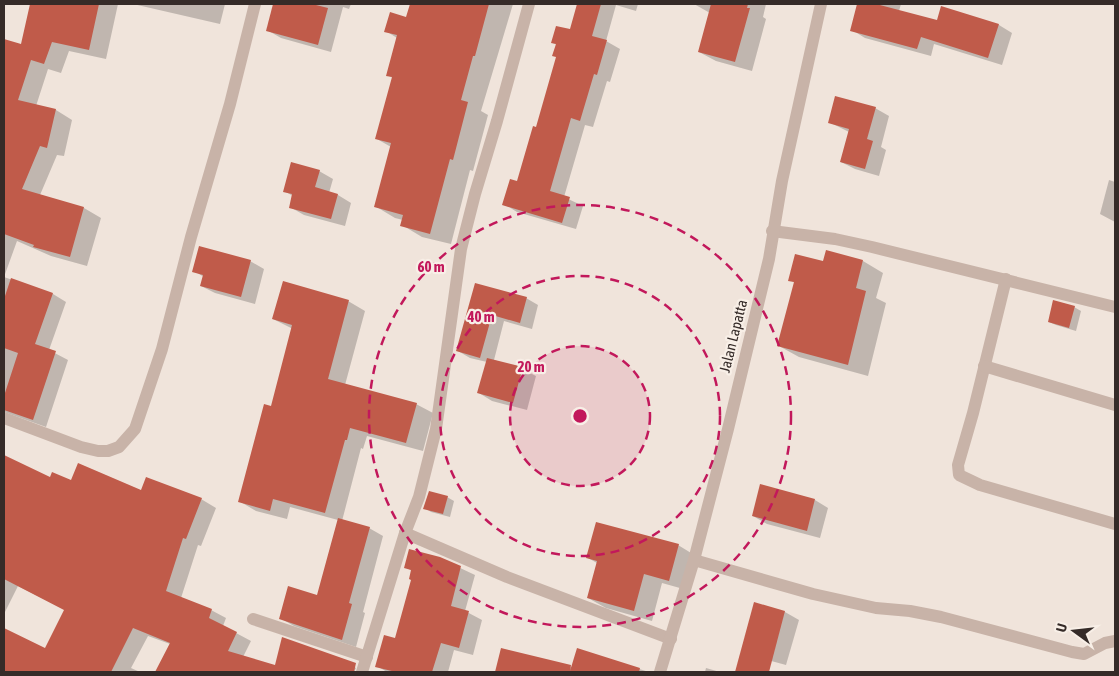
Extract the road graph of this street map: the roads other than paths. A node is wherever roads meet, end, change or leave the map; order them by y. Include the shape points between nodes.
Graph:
1 (255, 4) edge
2 (529, 4) edge
3 (821, 4) edge
4 (772, 232) junction
5 (1006, 279) junction
6 (1115, 307) edge
7 (984, 366) junction
8 (1115, 405) edge
9 (4, 418) edge
10 (1115, 524) edge
11 (405, 533) junction
12 (694, 560) junction
13 (253, 619) dead end
14 (671, 639) junction
15 (1115, 641) edge
16 (368, 657) junction
17 (362, 672) edge
18 (660, 672) edge

1 - 9 street via 162,349 135,429 119,447 98,451
2 - 11 street via 461,248 436,429 419,496
3 - 4 street, Jalan Lapatta
4 - 5 street via 844,241
4 - 12 street, Jalan Lapatta via 769,259
5 - 6 street
5 - 7 street
7 - 8 street
7 - 10 street via 958,465 959,475 980,485
11 - 14 street via 516,580
11 - 16 street
12 - 14 street, Jalan Lapatta
12 - 15 street via 813,594 876,608 941,617 1072,652 1084,654
13 - 16 street
14 - 18 street, Jalan Lapatta
16 - 17 street

